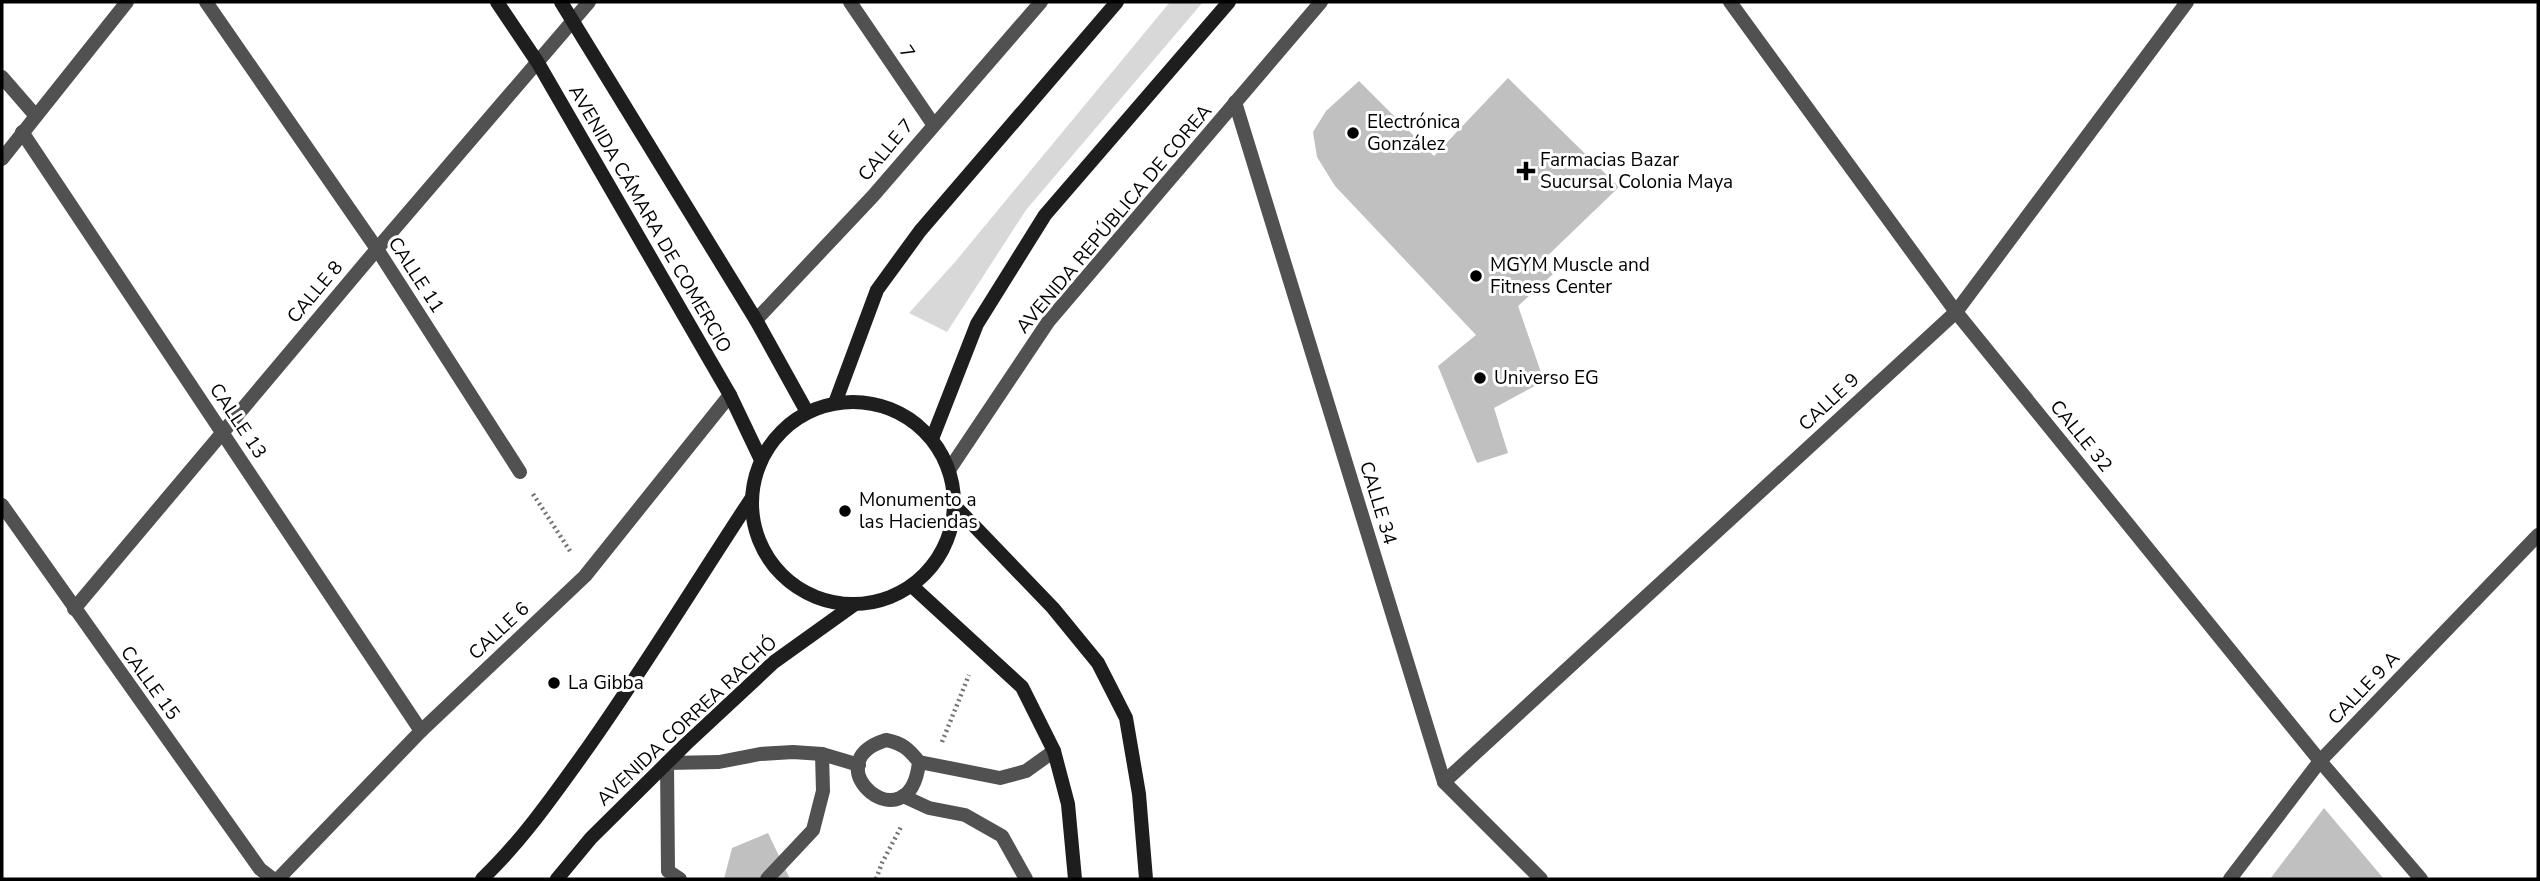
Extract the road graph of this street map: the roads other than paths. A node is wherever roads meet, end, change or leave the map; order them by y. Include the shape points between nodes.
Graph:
1 (127, 2) edge
2 (206, 2) edge
3 (497, 2) edge
4 (561, 2) edge
5 (589, 2) edge
6 (850, 2) edge
7 (1041, 2) edge
8 (1117, 2) edge
9 (1229, 2) edge
10 (1321, 2) edge
11 (1730, 2) edge
12 (2187, 2) edge
13 (573, 20) junction
14 (538, 63) junction
15 (2, 77) edge
16 (1235, 102) junction
17 (35, 115) junction
18 (933, 124) junction
19 (22, 132) junction
20 (2, 159) edge
21 (377, 248) junction
22 (1955, 312) junction
23 (756, 320) junction
24 (730, 395) junction
25 (835, 403) junction
26 (807, 412) junction
27 (224, 433) junction
28 (932, 439) junction
29 (761, 460) junction
30 (949, 470) junction
31 (520, 472) road end
32 (751, 499) junction
33 (2, 505) edge
34 (955, 506) junction
35 (2538, 535) edge
36 (912, 586) junction
37 (855, 604) junction
38 (74, 609) junction
39 (421, 731) junction
40 (1054, 751) junction
41 (822, 754) junction
42 (2320, 761) junction
43 (667, 763) junction
44 (925, 763) junction
45 (859, 765) junction
46 (1444, 782) junction
47 (903, 796) junction
48 (273, 879) edge
49 (278, 879) edge
50 (482, 879) edge
51 (556, 879) edge
52 (680, 879) edge
53 (767, 879) edge
54 (1026, 879) edge
55 (1075, 879) edge
56 (1146, 879) edge
57 (1541, 879) edge
58 (2230, 879) edge
59 (2421, 879) edge

1 - 17 street
2 - 21 street, CALLE 11
3 - 14 main road, AVENIDA CÁMARA DE COMERCIO
4 - 13 main road, AVENIDA CÁMARA DE COMERCIO
5 - 13 street, CALLE 8
6 - 18 street, 7
7 - 18 street, CALLE 7
8 - 25 main road via 920,231 877,290
9 - 28 main road, AVENIDA REPÚBLICA DE COREA via 1045,215 977,324
10 - 16 street, AVENIDA REPÚBLICA DE COREA
11 - 22 street, CALLE 32
12 - 22 street, CALLE 9
13 - 14 street, CALLE 8
13 - 23 main road, AVENIDA CÁMARA DE COMERCIO
14 - 21 street, CALLE 8
14 - 24 main road, AVENIDA CÁMARA DE COMERCIO
15 - 17 street
16 - 30 street, AVENIDA REPÚBLICA DE COREA via 1048,322
16 - 46 street, CALLE 34
17 - 19 street
18 - 23 street, CALLE 7 via 873,196
19 - 20 street
19 - 27 street, CALLE 13
21 - 27 street, CALLE 8
21 - 31 street, CALLE 11
22 - 42 street, CALLE 32
22 - 46 street, CALLE 9
23 - 26 main road, AVENIDA CÁMARA DE COMERCIO
24 - 29 main road, AVENIDA CÁMARA DE COMERCIO
24 - 39 street, CALLE 6 via 585,576
25 - 26 main road
25 - 28 main road via 871,403 905,415
26 - 29 main road via 779,432
27 - 38 street, CALLE 8
27 - 39 street, CALLE 13
28 - 30 main road
29 - 32 main road
30 - 34 main road
32 - 37 main road via 761,546 785,577 818,598
32 - 50 main road via 565,780 506,856
33 - 38 street, CALLE 15
34 - 36 main road via 943,551
34 - 56 main road via 1098,663 1126,718 1139,794
35 - 42 street, CALLE 9 A
36 - 37 main road via 893,596
36 - 40 main road via 1022,687
37 - 43 main road, AVENIDA CORREA RACHÓ via 774,662
38 - 48 street, CALLE 15 via 260,869
39 - 49 street, CALLE 6
40 - 44 street via 1026,771 1000,778
40 - 55 main road via 1068,804
41 - 43 street via 793,752 719,762
41 - 45 street
41 - 53 street via 823,791 813,830
42 - 58 street, CALLE 9 A
42 - 59 street, CALLE 32
43 - 51 main road, AVENIDA CORREA RACHÓ
43 - 52 street via 668,871
44 - 45 street via 899,743 886,740 863,753
44 - 47 street
45 - 47 street via 859,779 877,798
46 - 57 street, CALLE 34
47 - 54 street via 929,808 965,815 1002,836

